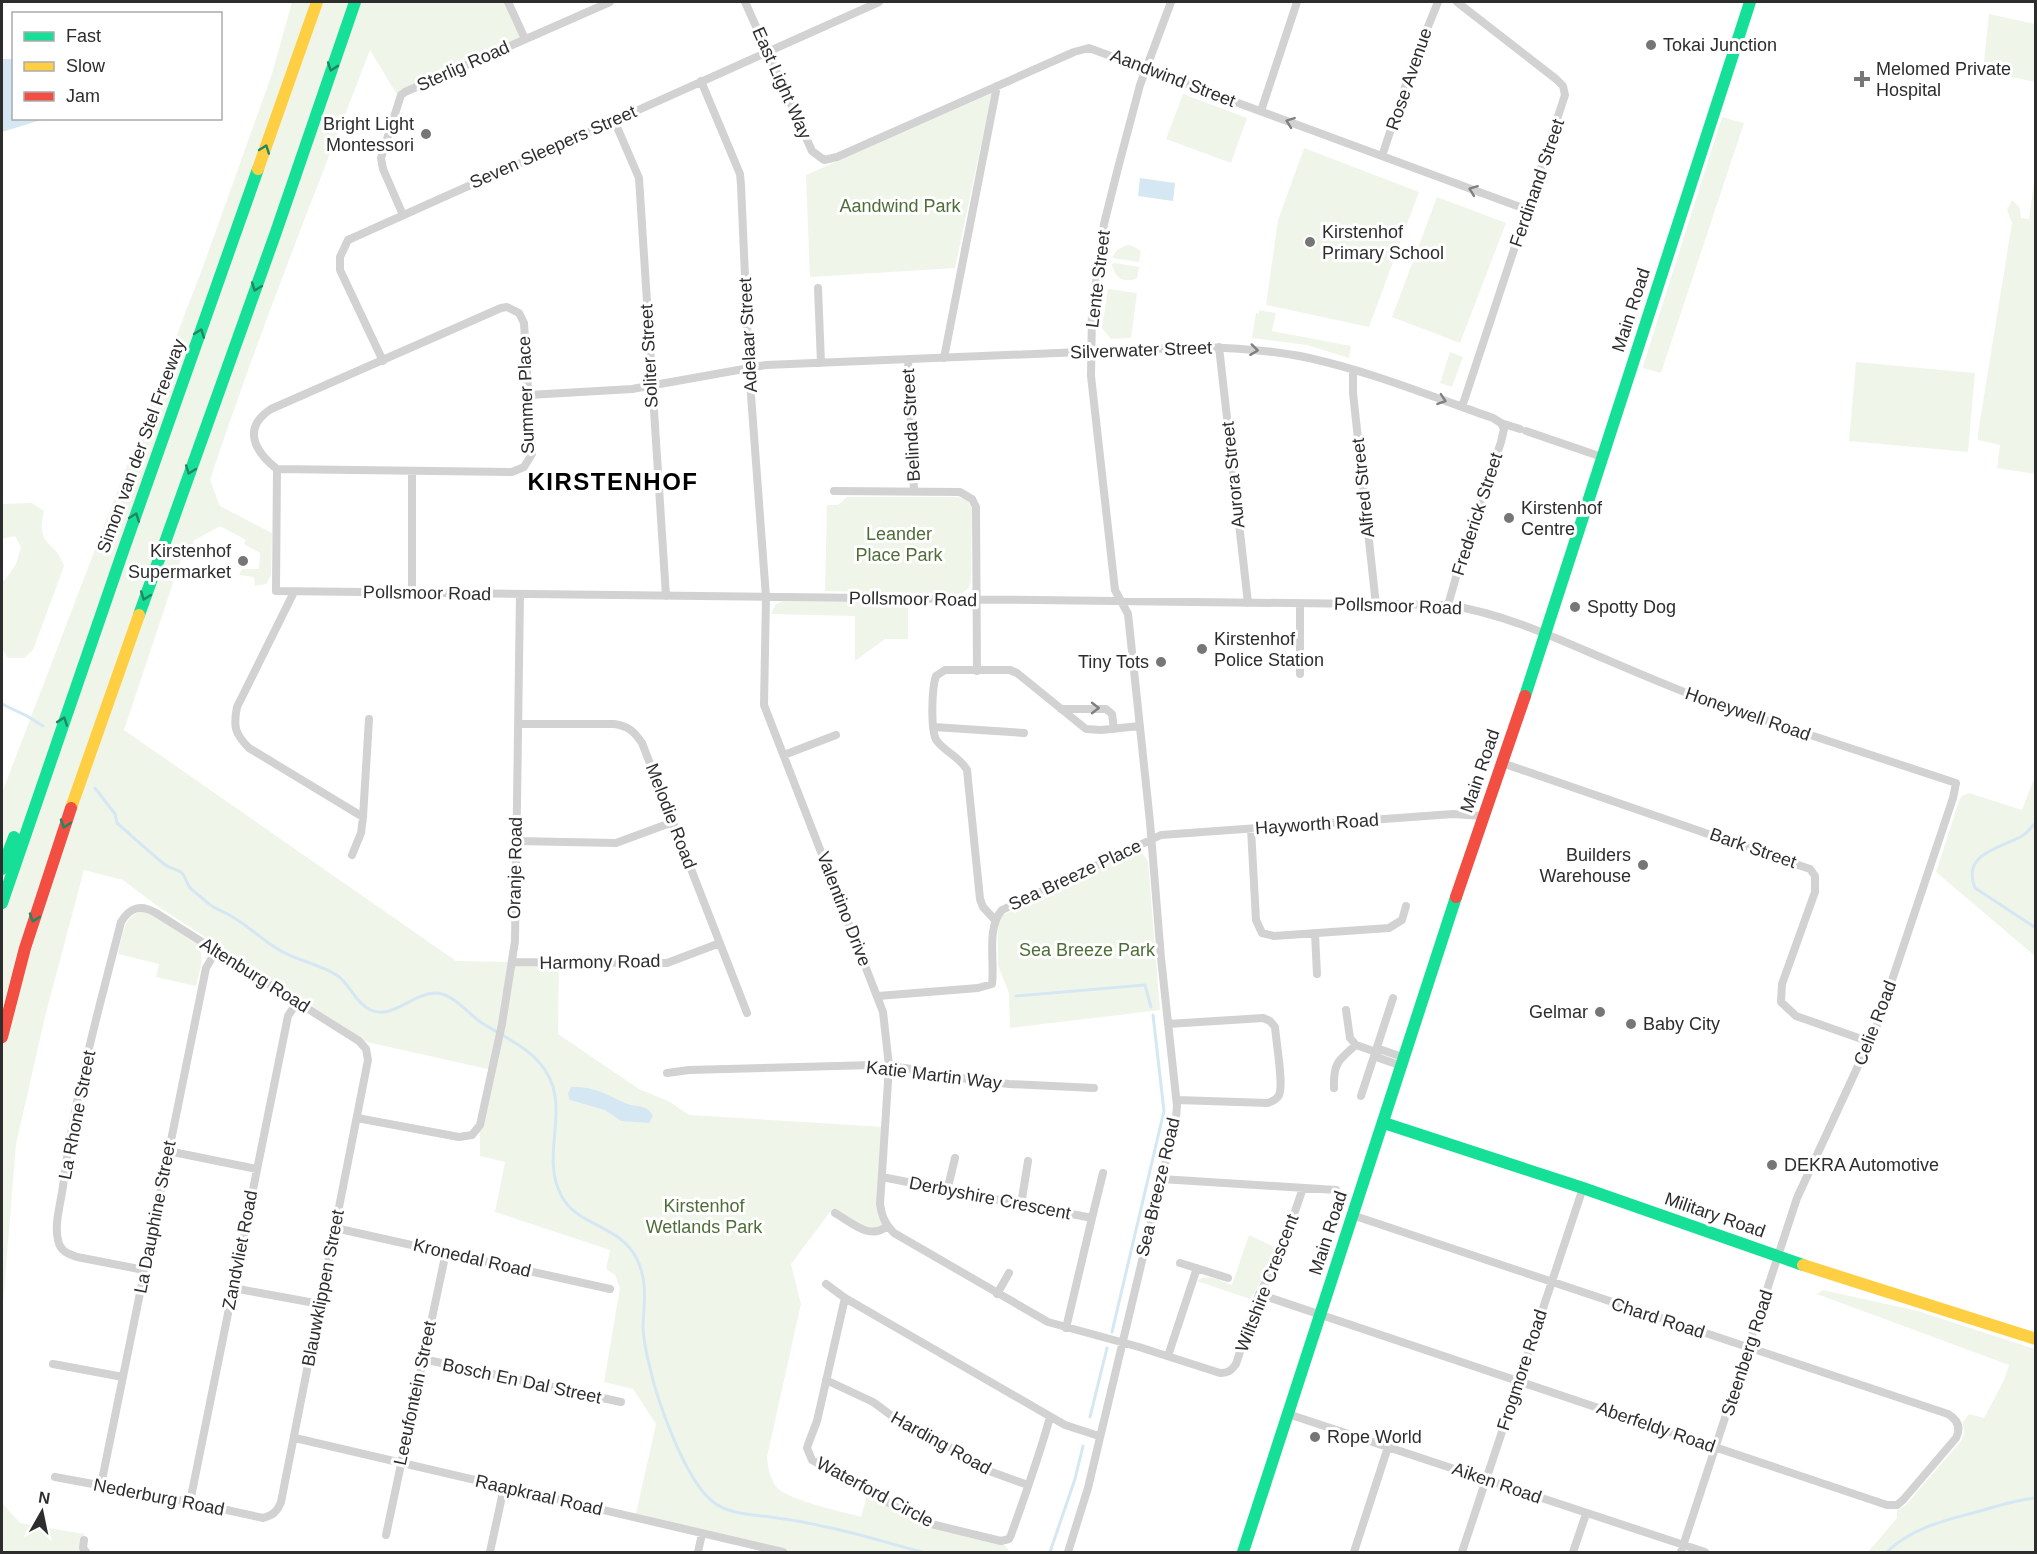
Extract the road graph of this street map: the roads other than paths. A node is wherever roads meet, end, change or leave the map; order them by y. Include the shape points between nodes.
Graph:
1 (317, 2) edge
2 (355, 2) edge
3 (508, 2) edge
4 (610, 2) edge
5 (745, 2) edge
6 (875, 2) edge
7 (1171, 2) edge
8 (1297, 2) edge
9 (1438, 2) edge
10 (1457, 2) edge
11 (1742, 2) edge
12 (1750, 2) edge
13 (1741, 27) junction
14 (525, 39) junction
15 (768, 51) junction
16 (1146, 68) junction
17 (701, 81) junction
18 (997, 86) junction
19 (1261, 111) junction
20 (614, 120) junction
21 (1382, 156) junction
22 (824, 160) joint
23 (1528, 210) junction
24 (403, 215) junction
25 (818, 288) dead end
26 (1219, 347) junction
27 (1091, 351) junction
28 (944, 358) junction
29 (909, 359) junction
30 (383, 361) junction
31 (821, 363) junction
32 (749, 368) junction
33 (1353, 370) junction
34 (651, 386) junction
35 (528, 395) junction
36 (1462, 407) junction
37 (1501, 423) junction
38 (1602, 457) junction
39 (277, 469) junction
40 (412, 471) junction
41 (834, 491) dead end
42 (914, 491) junction
43 (294, 592) junction
44 (412, 593) junction
45 (520, 594) junction
46 (666, 596) junction
47 (766, 597) junction
48 (976, 600) junction
49 (1120, 601) junction
50 (1248, 603) junction
51 (1300, 604) junction
52 (1376, 604) junction
53 (1448, 605) junction
54 (1545, 633) junction
55 (977, 671) junction
56 (1300, 674) dead end
57 (1061, 709) junction
58 (369, 719) dead end
59 (518, 724) junction
60 (1140, 726) junction
61 (934, 728) junction
62 (1114, 729) junction
63 (1024, 733) dead end
64 (836, 735) dead end
65 (784, 755) junction
66 (1502, 763) junction
67 (44, 776) junction
68 (1956, 783) joint
69 (1483, 816) junction
70 (363, 817) junction
71 (673, 822) junction
72 (1251, 829) junction
73 (1152, 839) junction
74 (516, 842) junction
75 (352, 855) dead end
76 (2, 869) edge
77 (2, 903) edge
78 (1406, 906) dead end
79 (140, 907) joint
80 (995, 920) junction
81 (1315, 934) junction
82 (720, 943) junction
83 (216, 951) junction
84 (513, 962) junction
85 (1317, 974) dead end
86 (878, 996) junction
87 (1393, 998) dead end
88 (297, 1002) junction
89 (1346, 1010) dead end
90 (747, 1013) dead end
91 (1168, 1024) junction
92 (2, 1037) edge
93 (1870, 1042) junction
94 (1356, 1045) junction
95 (366, 1049) joint
96 (1376, 1052) junction
97 (1403, 1062) junction
98 (889, 1066) junction
99 (667, 1073) dead end
100 (1094, 1088) dead end
101 (1334, 1088) dead end
102 (1361, 1096) dead end
103 (1177, 1100) junction
104 (357, 1118) junction
105 (1384, 1123) junction
106 (168, 1151) junction
107 (955, 1158) dead end
108 (1028, 1161) dead end
109 (257, 1169) junction
110 (1103, 1173) dead end
111 (882, 1178) junction
112 (1161, 1179) junction
113 (1303, 1188) junction
114 (1583, 1188) junction
115 (1336, 1190) dead end
116 (947, 1191) junction
117 (1021, 1205) junction
118 (835, 1213) dead end
119 (1352, 1215) junction
120 (1092, 1218) junction
121 (887, 1226) junction
122 (335, 1228) junction
123 (446, 1252) junction
124 (1779, 1257) junction
125 (1180, 1263) dead end
126 (1197, 1268) junction
127 (144, 1270) junction
128 (1009, 1273) dead end
129 (1228, 1278) dead end
130 (1551, 1282) junction
131 (826, 1284) dead end
132 (233, 1288) junction
133 (610, 1289) dead end
134 (997, 1294) junction
135 (1259, 1294) junction
136 (845, 1298) junction
137 (320, 1304) junction
138 (1320, 1315) junction
139 (1066, 1328) junction
140 (2036, 1339) edge
141 (1122, 1343) junction
142 (1749, 1348) junction
143 (1168, 1356) junction
144 (423, 1359) junction
145 (53, 1364) dead end
146 (123, 1377) junction
147 (826, 1380) junction
148 (1518, 1381) junction
149 (621, 1402) dead end
150 (1288, 1414) junction
151 (1050, 1417) junction
152 (1958, 1427) joint
153 (1099, 1436) junction
154 (295, 1438) junction
155 (1388, 1447) junction
156 (1717, 1447) junction
157 (400, 1463) junction
158 (55, 1477) dead end
159 (1486, 1479) junction
160 (101, 1485) junction
161 (1028, 1485) junction
162 (504, 1487) junction
163 (190, 1502) junction
164 (1586, 1514) junction
165 (263, 1518) joint
166 (702, 1534) junction
167 (386, 1535) dead end
168 (84, 1540) dead end
169 (1682, 1549) edge
170 (772, 1551) edge
171 (86, 1552) edge
172 (489, 1552) edge
173 (698, 1552) edge
174 (783, 1552) edge
175 (1068, 1552) edge
176 (1243, 1552) edge
177 (1354, 1552) edge
178 (1462, 1552) edge
179 (1573, 1552) edge
180 (1705, 1552) edge

67 -> 1 main road, Simon van der Stel Freeway
2 -> 92 main road via 123,657 25,948
3 - 14 street
4 - 14 street, Sterlig Road
5 - 15 street, East Light Way
6 - 15 street, Seven Sleepers Street
7 - 16 street, Lente Street
8 - 19 street
9 - 21 street, Rose Avenue
10 - 23 street, Ferdinand Street via 1556,78 1564,90 1564,102
11 - 13 main road
12 - 13 main road, Main Road
13 - 38 main road, Main Road
14 - 24 street, Sterlig Road via 401,95 381,158
15 - 17 street, Seven Sleepers Street
15 - 22 street, East Light Way via 812,151
16 - 18 street, Aandwind Street via 1097,50 1081,49
16 - 19 street, Aandwind Street
16 - 27 street, Lente Street via 1104,224 1092,311
17 - 20 street, Seven Sleepers Street
17 - 32 street, Adelaar Street via 740,174
18 - 22 street, Aandwind Street via 837,158
18 - 28 street
21 -> 19 street, Aandwind Street
20 - 24 street, Seven Sleepers Street
20 - 34 street, Soliter Street via 639,178
23 -> 21 street, Aandwind Street
23 - 36 street, Ferdinand Street
24 - 30 street, Seven Sleepers Street via 348,240 339,265
25 - 31 street
26 - 27 street, Silverwater Street
26 -> 33 street, Silverwater Street via 1284,353
26 - 50 street, Aurora Street
27 - 28 street, Silverwater Street
27 - 49 street, Lente Street via 1108,531 1115,590
28 - 29 street, Silverwater Street
29 - 31 street, Silverwater Street
29 - 42 street, Belinda Street
30 - 35 street, Summer Place via 507,308 519,313 524,323
30 - 39 street, Summer Place via 261,415 254,438 259,451
31 - 32 street, Silverwater Street
32 - 34 street, Silverwater Street
32 - 47 street, Adelaar Street
33 -> 36 street, Silverwater Street
33 - 52 street, Alfred Street
34 - 35 street, Silverwater Street
34 - 46 street, Soliter Street
35 - 40 street, Summer Place via 532,454 525,467 512,472
36 - 37 street, Silverwater Street
37 - 38 street, Silverwater Street
37 - 53 street, Frederick Street via 1501,442
38 - 54 main road, Main Road
39 - 40 street, Summer Place
39 - 43 street, Pollsmoor Road via 276,591
40 - 44 street
41 - 42 street
42 - 48 street via 960,492 974,502
43 - 44 street, Pollsmoor Road
43 - 70 street via 237,707 238,738
44 - 45 street, Pollsmoor Road
45 - 46 street, Pollsmoor Road
45 - 59 street, Oranje Road
46 - 47 street, Pollsmoor Road
47 - 48 street, Pollsmoor Road
47 - 65 street, Valentino Drive via 764,705
48 - 49 street, Pollsmoor Road
48 - 55 street
49 - 50 street, Pollsmoor Road
49 - 60 street, Sea Breeze Road via 1128,614
50 - 51 street, Pollsmoor Road
51 - 52 street, Pollsmoor Road
51 - 56 street
52 - 53 street, Pollsmoor Road
53 - 54 street, Pollsmoor Road via 1484,612
54 - 66 main road, Main Road
54 - 68 street, Honeywell Road via 1710,702
55 - 57 street via 1014,671
55 - 61 street via 945,670 936,676
57 - 62 street via 1086,729
57 -> 62 street via 1106,709 1112,714
58 - 70 street
59 - 71 street, Melodie Road via 614,724 629,728 642,743
59 - 74 street, Oranje Road
60 - 62 street
60 - 73 street, Sea Breeze Road
61 - 63 street
61 - 80 street via 936,741 967,770 980,899
64 - 65 street
65 - 86 street, Valentino Drive
66 - 69 main road, Main Road
66 - 93 street, Bark Street via 1810,869 1815,876 1815,892 1782,984 1782,1002 1796,1016
67 - 76 main road via 32,794
67 - 77 main road, Simon van der Stel Freeway
68 - 93 street, Celie Road
69 - 72 street, Hayworth Road via 1453,814
69 - 97 main road, Main Road
70 - 75 street
71 - 74 street via 616,843
71 - 82 street, Melodie Road
72 - 73 street, Hayworth Road via 1161,834
72 - 81 street via 1258,927 1272,936
73 - 80 street, Sea Breeze Place via 1008,906
73 - 91 street, Sea Breeze Road
74 - 84 street, Oranje Road
78 - 81 street via 1401,920 1389,928
79 - 83 street, Altenburg Road
79 - 127 street, La Rhone Street via 132,909 121,922 87,1056 68,1141 58,1232 61,1248 67,1254
80 - 86 street, Sea Breeze Place via 992,984
81 - 85 street
82 - 84 street, Harmony Road via 667,963
82 - 90 street, Melodie Road
83 - 88 street, Altenburg Road
83 - 106 street, La Dauphine Street via 206,968
84 - 104 street, Oranje Road via 480,1125 472,1135 459,1137
86 - 98 street, Valentino Drive
87 - 96 street
88 - 95 street, Altenburg Road
88 - 109 street, Zandvliet Road via 288,1016
89 - 94 street via 1350,1038
91 - 103 street, Sea Breeze Road
91 - 103 street via 1258,1018 1275,1027 1281,1086 1278,1098 1268,1103
93 - 124 street, Celie Road via 1797,1198
94 - 96 street
94 - 101 street via 1339,1058
95 - 104 street, Blauwklippen Street via 368,1060
96 - 97 street via 1379,1058
96 - 102 street
97 - 105 main road, Main Road
98 - 99 street, Katie Martin Way
98 - 100 street, Katie Martin Way via 997,1083
98 - 111 street, Valentino Drive
103 - 112 street, Sea Breeze Road
104 - 122 street, Blauwklippen Street
105 - 114 main road, Military Road
105 - 119 main road, Main Road
106 - 109 street
106 - 127 street, La Dauphine Street
107 - 116 street
108 - 117 street
109 - 132 street, Zandvliet Road
110 - 120 street
111 - 116 street, Derbyshire Crescent
111 - 121 street, Valentino Drive via 880,1204
112 - 113 street
112 - 141 street, Sea Breeze Road
113 - 115 street
113 - 135 street, Wiltshire Crescent via 1278,1261
114 - 124 main road, Military Road
114 - 130 street, Frogmore Road
116 - 117 street, Derbyshire Crescent
117 - 120 street, Derbyshire Crescent
118 - 121 street via 869,1232 876,1233
119 - 130 street, Chard Road
119 - 138 main road, Main Road
120 - 139 street, Derbyshire Crescent
121 - 134 street
122 - 123 street, Kronedal Road
122 - 137 street, Blauwklippen Street
123 - 133 street, Kronedal Road
123 - 144 street, Leeufontein Street
124 - 140 main road, Military Road
124 - 142 street, Steenberg Road
125 - 126 street
126 - 129 street
126 - 143 street
127 - 146 street, La Dauphine Street
128 - 134 street
130 - 142 street, Chard Road
130 - 148 street, Frogmore Road
131 - 136 street
132 - 137 street
132 - 163 street, Zandvliet Road
134 - 139 street
135 - 138 street, Aberfeldy Road
135 - 143 street, Wiltshire Crescent via 1236,1364 1229,1372 1220,1373
136 - 147 street, Waterford Circle
136 - 151 street
137 - 154 street, Blauwklippen Street
138 - 148 street, Aberfeldy Road
138 - 150 main road, Main Road
139 - 141 street
141 - 143 street, Wiltshire Crescent
141 - 153 street, Sea Breeze Road
142 - 152 street, Chard Road via 1948,1414
142 - 156 street, Steenberg Road
144 - 149 street, Bosch En Dal Street
144 - 157 street, Leeufontein Street
145 - 146 street
146 - 160 street, La Dauphine Street
147 - 161 street, Harding Road via 873,1402 903,1424 989,1470
147 - 161 street, Waterford Circle via 807,1448 812,1460 923,1522 1005,1540 1011,1535
148 - 156 street, Aberfeldy Road
148 - 159 street, Frogmore Road
150 - 155 street, Aiken Road
150 - 176 main road, Main Road
151 - 153 street
151 - 161 street, Waterford Circle
152 - 156 street, Aberfeldy Road via 1956,1438 1903,1500 1894,1505
153 - 175 street, Sea Breeze Road
154 - 157 street, Raapkraal Road
154 - 165 street, Blauwklippen Street via 281,1502 272,1516
155 - 159 street, Aiken Road
155 - 177 street
156 - 169 street, Steenberg Road
157 - 162 street, Raapkraal Road
157 - 167 street, Leeufontein Street
158 - 160 street, Nederburg Road
159 - 164 street, Aiken Road
159 - 178 street, Frogmore Road
160 - 163 street, Nederburg Road
162 - 166 street, Raapkraal Road
162 - 172 street
163 - 165 street, Nederburg Road
164 - 169 street, Aiken Road
164 - 179 street
166 - 170 street, Raapkraal Road
166 - 173 street
168 - 171 street
169 - 180 street, Aiken Road
170 - 174 street, Raapkraal Road

